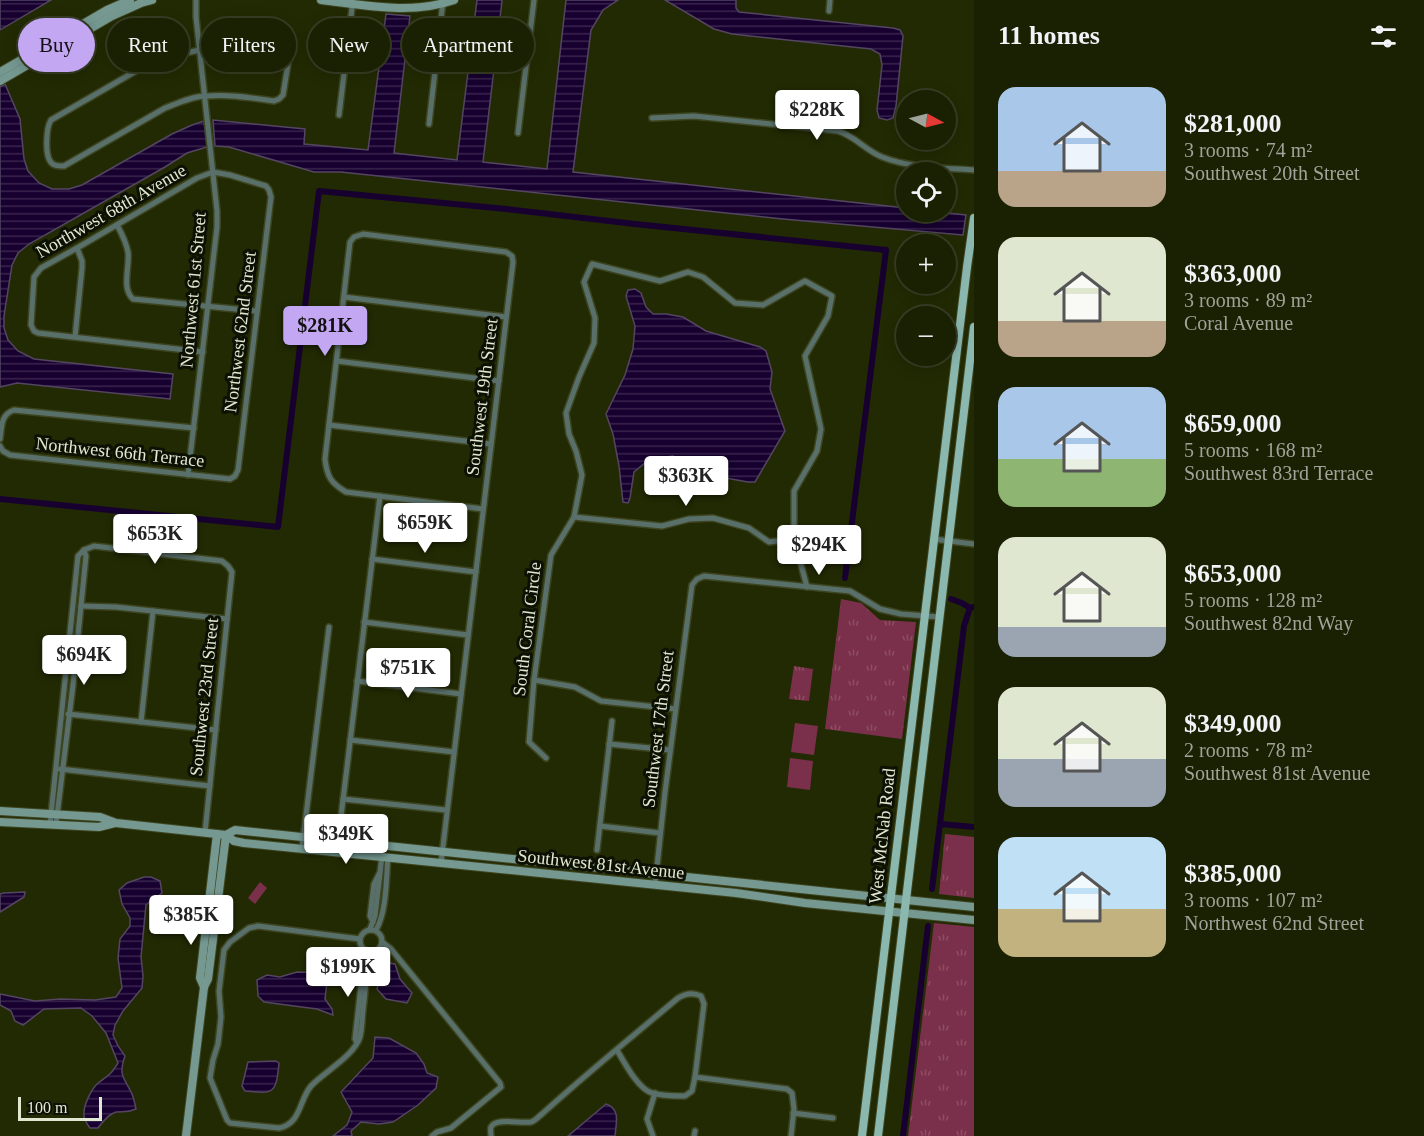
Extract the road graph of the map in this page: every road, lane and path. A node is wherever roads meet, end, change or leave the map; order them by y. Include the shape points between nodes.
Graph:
1 (130, 0) edge
2 (152, 0) edge
3 (196, 0) edge
4 (321, 0) edge
5 (454, 0) edge
6 (534, 0) edge
7 (830, 0) edge
8 (353, 2) edge
9 (443, 2) edge
10 (829, 11) dead end
11 (200, 50) junction
12 (0, 72) edge
13 (0, 81) edge
14 (205, 96) junction
15 (339, 115) dead end
16 (651, 118) dead end
17 (429, 124) dead end
18 (518, 133) dead end
19 (974, 170) edge
20 (213, 172) junction
21 (269, 190) joint
22 (974, 218) edge
23 (117, 225) junction
24 (78, 248) junction
25 (344, 297) junction
26 (208, 305) junction
27 (257, 311) junction
28 (506, 317) junction
29 (974, 327) edge
30 (75, 337) junction
31 (203, 352) junction
32 (337, 361) junction
33 (499, 381) junction
34 (329, 425) junction
35 (194, 428) junction
36 (0, 439) edge
37 (491, 444) junction
38 (2, 449) edge
39 (188, 475) junction
40 (235, 476) joint
41 (380, 496) junction
42 (483, 509) junction
43 (574, 517) junction
44 (794, 539) junction
45 (933, 539) junction
46 (948, 541) junction
47 (974, 544) edge
48 (84, 550) junction
49 (372, 559) junction
50 (476, 572) junction
51 (807, 587) junction
52 (81, 606) junction
53 (153, 611) junction
54 (924, 616) junction
55 (940, 617) junction
56 (227, 619) junction
57 (364, 622) junction
58 (329, 627) dead end
59 (468, 635) junction
60 (534, 680) junction
61 (357, 681) junction
62 (460, 694) junction
63 (675, 709) junction
64 (66, 714) junction
65 (612, 721) dead end
66 (141, 722) junction
67 (216, 730) junction
68 (350, 740) junction
69 (609, 744) junction
70 (670, 750) junction
71 (454, 752) junction
72 (546, 758) dead end
73 (60, 769) junction
74 (210, 786) junction
75 (343, 799) junction
76 (446, 810) junction
77 (0, 811) edge
78 (55, 814) junction
79 (0, 822) edge
80 (116, 823) junction
81 (53, 824) junction
82 (600, 826) junction
83 (205, 832) junction
84 (660, 833) junction
85 (222, 834) junction
86 (303, 838) junction
87 (338, 841) junction
88 (302, 848) junction
89 (597, 850) dead end
90 (442, 852) junction
91 (385, 857) junction
92 (441, 863) junction
93 (380, 872) junction
94 (656, 874) junction
95 (655, 885) junction
96 (891, 898) junction
97 (209, 900) junction
98 (906, 900) junction
99 (377, 901) junction
100 (384, 902) junction
101 (974, 907) edge
102 (217, 909) junction
103 (890, 912) junction
104 (905, 914) junction
105 (974, 920) edge
106 (373, 922) junction
107 (373, 930) junction
108 (360, 939) junction
109 (382, 942) junction
110 (365, 950) junction
111 (372, 952) junction
112 (204, 987) junction
113 (357, 1043) junction
114 (617, 1050) junction
115 (870, 1071) junction
116 (885, 1072) junction
117 (695, 1077) junction
118 (655, 1093) junction
119 (793, 1113) junction
120 (833, 1118) dead end
121 (282, 1127) junction
122 (186, 1136) edge
123 (281, 1136) edge
124 (432, 1136) edge
125 (490, 1136) edge
126 (653, 1136) edge
127 (791, 1136) edge
128 (862, 1136) edge
129 (878, 1136) edge

1 - 12 street
2 - 13 street via 112,16
3 - 11 street, Northwest 61st Street
4 - 8 street
5 - 9 street
6 - 18 street
7 - 10 street
8 - 9 street via 392,8 419,8
8 - 15 street
9 - 17 street
11 - 14 street, Northwest 61st Street
11 - 14 street via 280,55 288,64 283,95 274,101
11 - 14 street via 153,62 51,120 46,131 48,158 57,166 64,166 165,108
14 - 20 street, Northwest 61st Street
16 - 19 street via 694,116 838,131 894,161
20 - 21 street, Northwest 68th Avenue
20 - 23 street, Northwest 68th Avenue
20 - 26 street, Northwest 61st Street via 217,227
21 - 27 street, Northwest 62nd Street
22 - 45 main road, West McNab Road
23 - 24 street, Northwest 68th Avenue
23 - 26 street via 127,249 128,294 134,298
24 - 30 street via 82,268
24 - 30 street, Northwest 68th Avenue via 36,273 31,325 38,333
25 - 28 street
25 - 28 street, Southwest 19th Street via 350,242 363,234 506,252 513,262
25 - 32 street
26 - 27 street
26 - 31 street, Northwest 61st Street
27 - 40 street, Northwest 62nd Street
28 - 33 street, Southwest 19th Street
29 - 46 main road, West McNab Road
30 - 31 street
31 - 35 street, Northwest 61st Street
32 - 33 street
32 - 34 street
33 - 37 street, Southwest 19th Street
34 - 37 street
34 - 41 street via 325,459 330,480 346,492
35 - 36 street via 14,410 3,418
35 - 39 street, Northwest 61st Street
37 - 42 street, Southwest 19th Street
38 - 39 street, Northwest 66th Terrace via 10,455
39 - 40 street, Northwest 66th Terrace via 230,479
41 - 42 street
41 - 49 street
42 - 50 street, Southwest 19th Street
43 - 44 street via 662,526 713,518 749,528 769,542
43 - 44 street, South Coral Circle via 582,476 566,413 594,343 595,318 584,282 592,264 660,281 688,272 703,277 735,303 763,305 805,281 832,296 828,316 805,356 821,429 817,451 794,490
43 - 60 street, South Coral Circle via 551,555
44 - 51 street
45 - 46 street
45 - 54 main road, West McNab Road
46 - 47 street
46 - 55 main road, West McNab Road
48 - 52 street
48 - 56 street, Southwest 23rd Street via 94,546 222,561 232,572
48 - 64 street via 78,555
49 - 50 street
49 - 57 street
50 - 59 street, Southwest 19th Street
51 - 54 street via 850,591 880,609
51 - 63 street, Southwest 17th Street via 704,576 697,579 692,585
52 - 53 street
52 - 64 street
53 - 56 street
53 - 66 street
54 - 55 street
54 - 96 main road, West McNab Road
55 - 98 main road, West McNab Road
56 - 67 street, Southwest 23rd Street
57 - 59 street
57 - 61 street
58 - 86 street
59 - 62 street, Southwest 19th Street
60 - 63 street via 575,687 602,701
60 - 72 street, South Coral Circle via 530,742
61 - 62 street
61 - 68 street
62 - 71 street, Southwest 19th Street
63 - 70 street, Southwest 17th Street
64 - 66 street
64 - 73 street
65 - 69 street
66 - 67 street
67 - 74 street, Southwest 23rd Street
68 - 71 street
68 - 75 street
69 - 70 street
69 - 82 street
70 - 84 street, Southwest 17th Street
71 - 76 street, Southwest 19th Street
73 - 74 street
73 - 78 street
74 - 83 street, Southwest 23rd Street
75 - 76 street
75 - 87 street
76 - 90 street, Southwest 19th Street
77 - 78 street
78 - 80 street via 100,817
78 - 81 street
79 - 81 street
80 - 81 street via 99,827
80 - 83 street, Southwest 81st Avenue
82 - 84 street
82 - 89 street
83 - 85 street, Southwest 81st Avenue
84 - 94 street, Southwest 17th Street
85 - 86 street, Southwest 81st Avenue via 235,830
85 - 88 street, Southwest 81st Avenue via 234,841
85 - 97 street
85 - 102 street
86 - 87 street, Southwest 81st Avenue
86 - 88 street
87 - 90 street, Southwest 81st Avenue
88 - 91 street, Southwest 81st Avenue
90 - 92 street, Southwest 19th Street
90 - 94 street, Southwest 81st Avenue
91 - 92 street, Southwest 81st Avenue
91 - 93 street
91 - 100 street
92 - 95 street, Southwest 81st Avenue
93 - 99 street
93 - 106 street via 374,884 370,916
94 - 95 street, Southwest 17th Street
94 - 96 street, Southwest 81st Avenue
95 - 103 street, Southwest 81st Avenue
96 - 98 street, Southwest 81st Avenue
96 - 103 main road, West McNab Road
97 - 102 street
97 - 112 street via 200,978
98 - 101 street, Southwest 81st Avenue
98 - 104 main road, West McNab Road
99 - 100 street
99 - 106 street
100 - 107 street via 381,918
102 - 112 street
103 - 104 street, Southwest 81st Avenue
103 - 115 main road, West McNab Road
104 - 105 street, Southwest 81st Avenue
104 - 116 main road, West McNab Road
106 - 107 street
107 - 108 street via 362,933
107 - 109 street
108 - 110 street
108 - 121 street via 258,926 249,928 224,950 219,991 221,1017 210,1078 230,1123
109 - 111 street
109 - 124 street via 500,1083 501,1087 451,1128
110 - 111 street
110 - 113 street
111 - 113 street
112 - 122 street
113 - 121 street via 312,1086 292,1121
114 - 117 street via 678,998 695,993 704,1004
114 - 118 street via 645,1089
114 - 125 street via 538,1118 532,1122 500,1121 492,1127
115 - 116 main road
115 - 128 main road, West McNab Road
116 - 129 main road, West McNab Road
117 - 118 street via 692,1091 686,1096
117 - 119 street via 788,1089 792,1093
118 - 126 street via 647,1119
119 - 120 street
119 - 127 street
121 - 123 street

